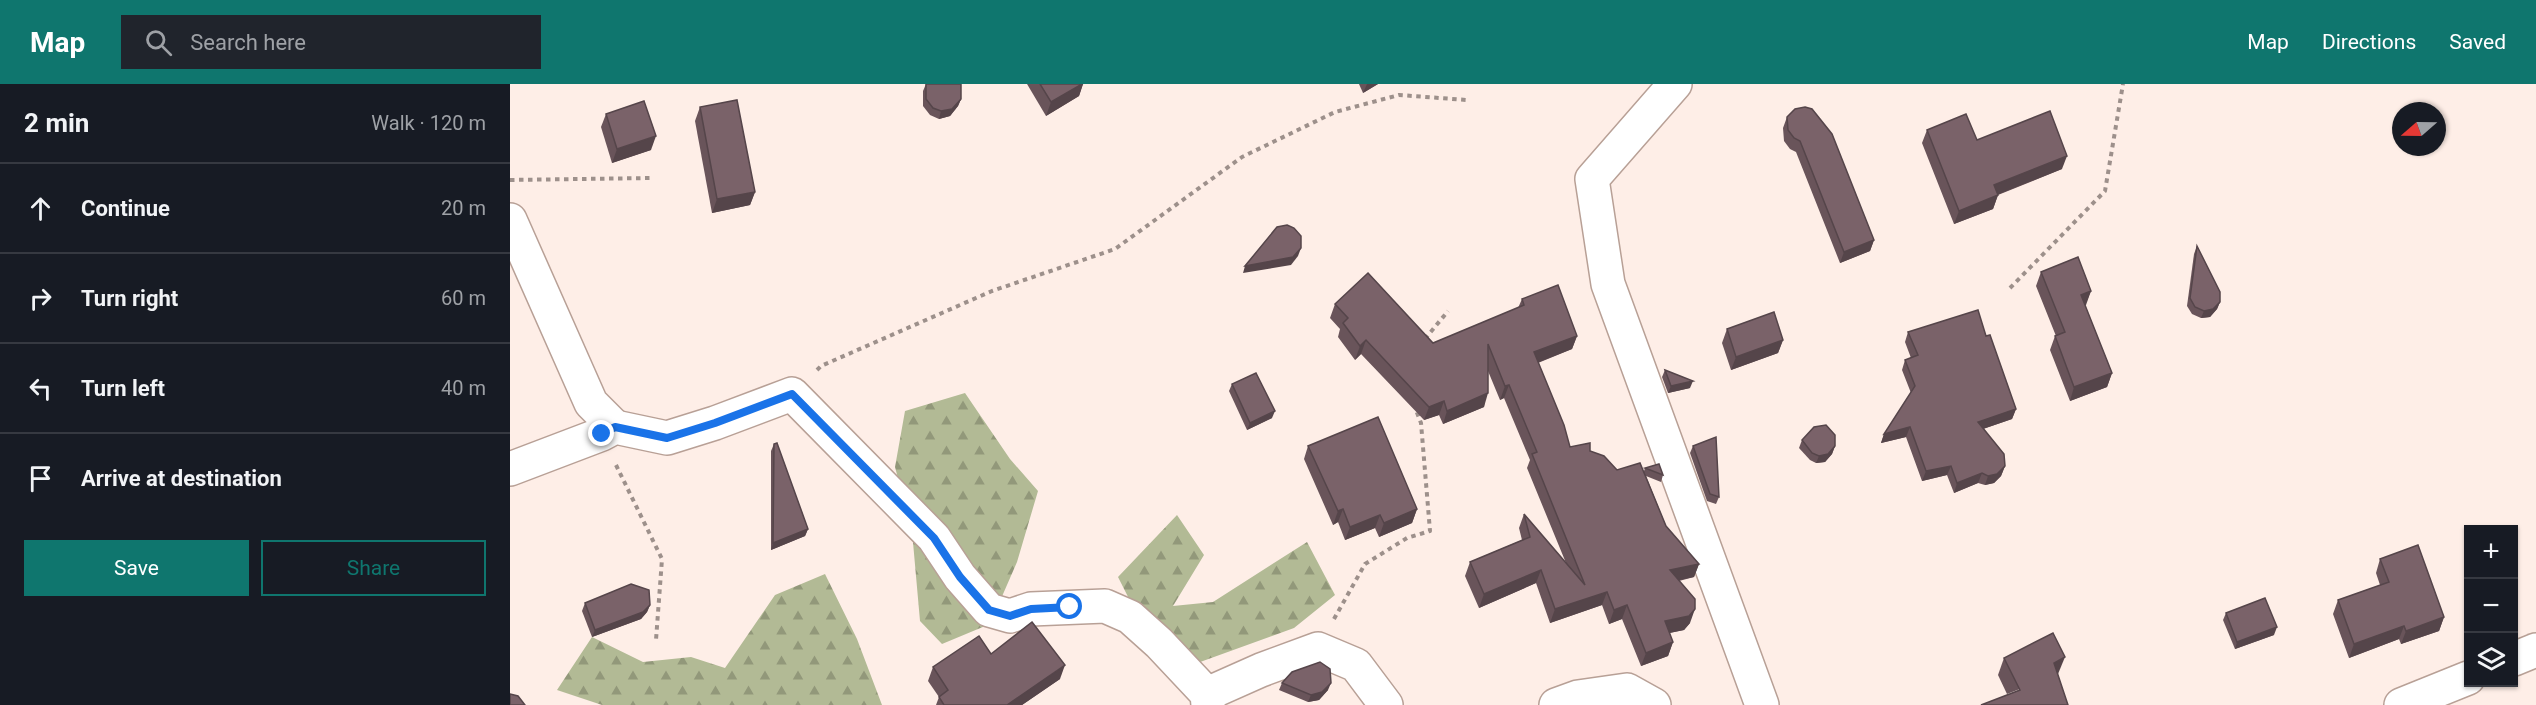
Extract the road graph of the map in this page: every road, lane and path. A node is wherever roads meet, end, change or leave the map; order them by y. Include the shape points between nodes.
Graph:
1 (1675, 84) edge
2 (2123, 84) edge
3 (1467, 100) dead end
4 (650, 178) dead end
5 (510, 180) edge
6 (510, 220) edge
7 (2010, 288) dead end
8 (1448, 311) dead end
9 (1419, 345) edge
10 (792, 394) junction
11 (1412, 402) edge
12 (609, 430) junction
13 (510, 469) edge
14 (656, 640) dead end
15 (1318, 649) junction
16 (2536, 650) edge
17 (2518, 657) edge
18 (2464, 680) edge
19 (1208, 700) edge
20 (1386, 705) edge
21 (1556, 705) edge
22 (1654, 705) edge
23 (1762, 705) edge
24 (2401, 705) edge

1 - 23 street via 1592,179 1608,284
2 - 7 path via 2105,191
3 - 10 path via 1399,95 1335,112 1242,157 1115,249 992,291 821,366
4 - 5 path
6 - 12 street via 591,403
8 - 9 path
10 - 12 street via 667,438
10 - 19 street via 934,538 960,577 989,610 1010,616 1031,609 1105,606 1130,617 1159,643
11 - 15 path via 1421,423 1430,531 1407,538 1365,564
12 - 13 street
12 - 14 path via 662,559
15 - 19 street via 1261,670
15 - 20 street via 1356,665
16 - 17 street
18 - 24 street
21 - 22 street via 1578,697 1627,690

